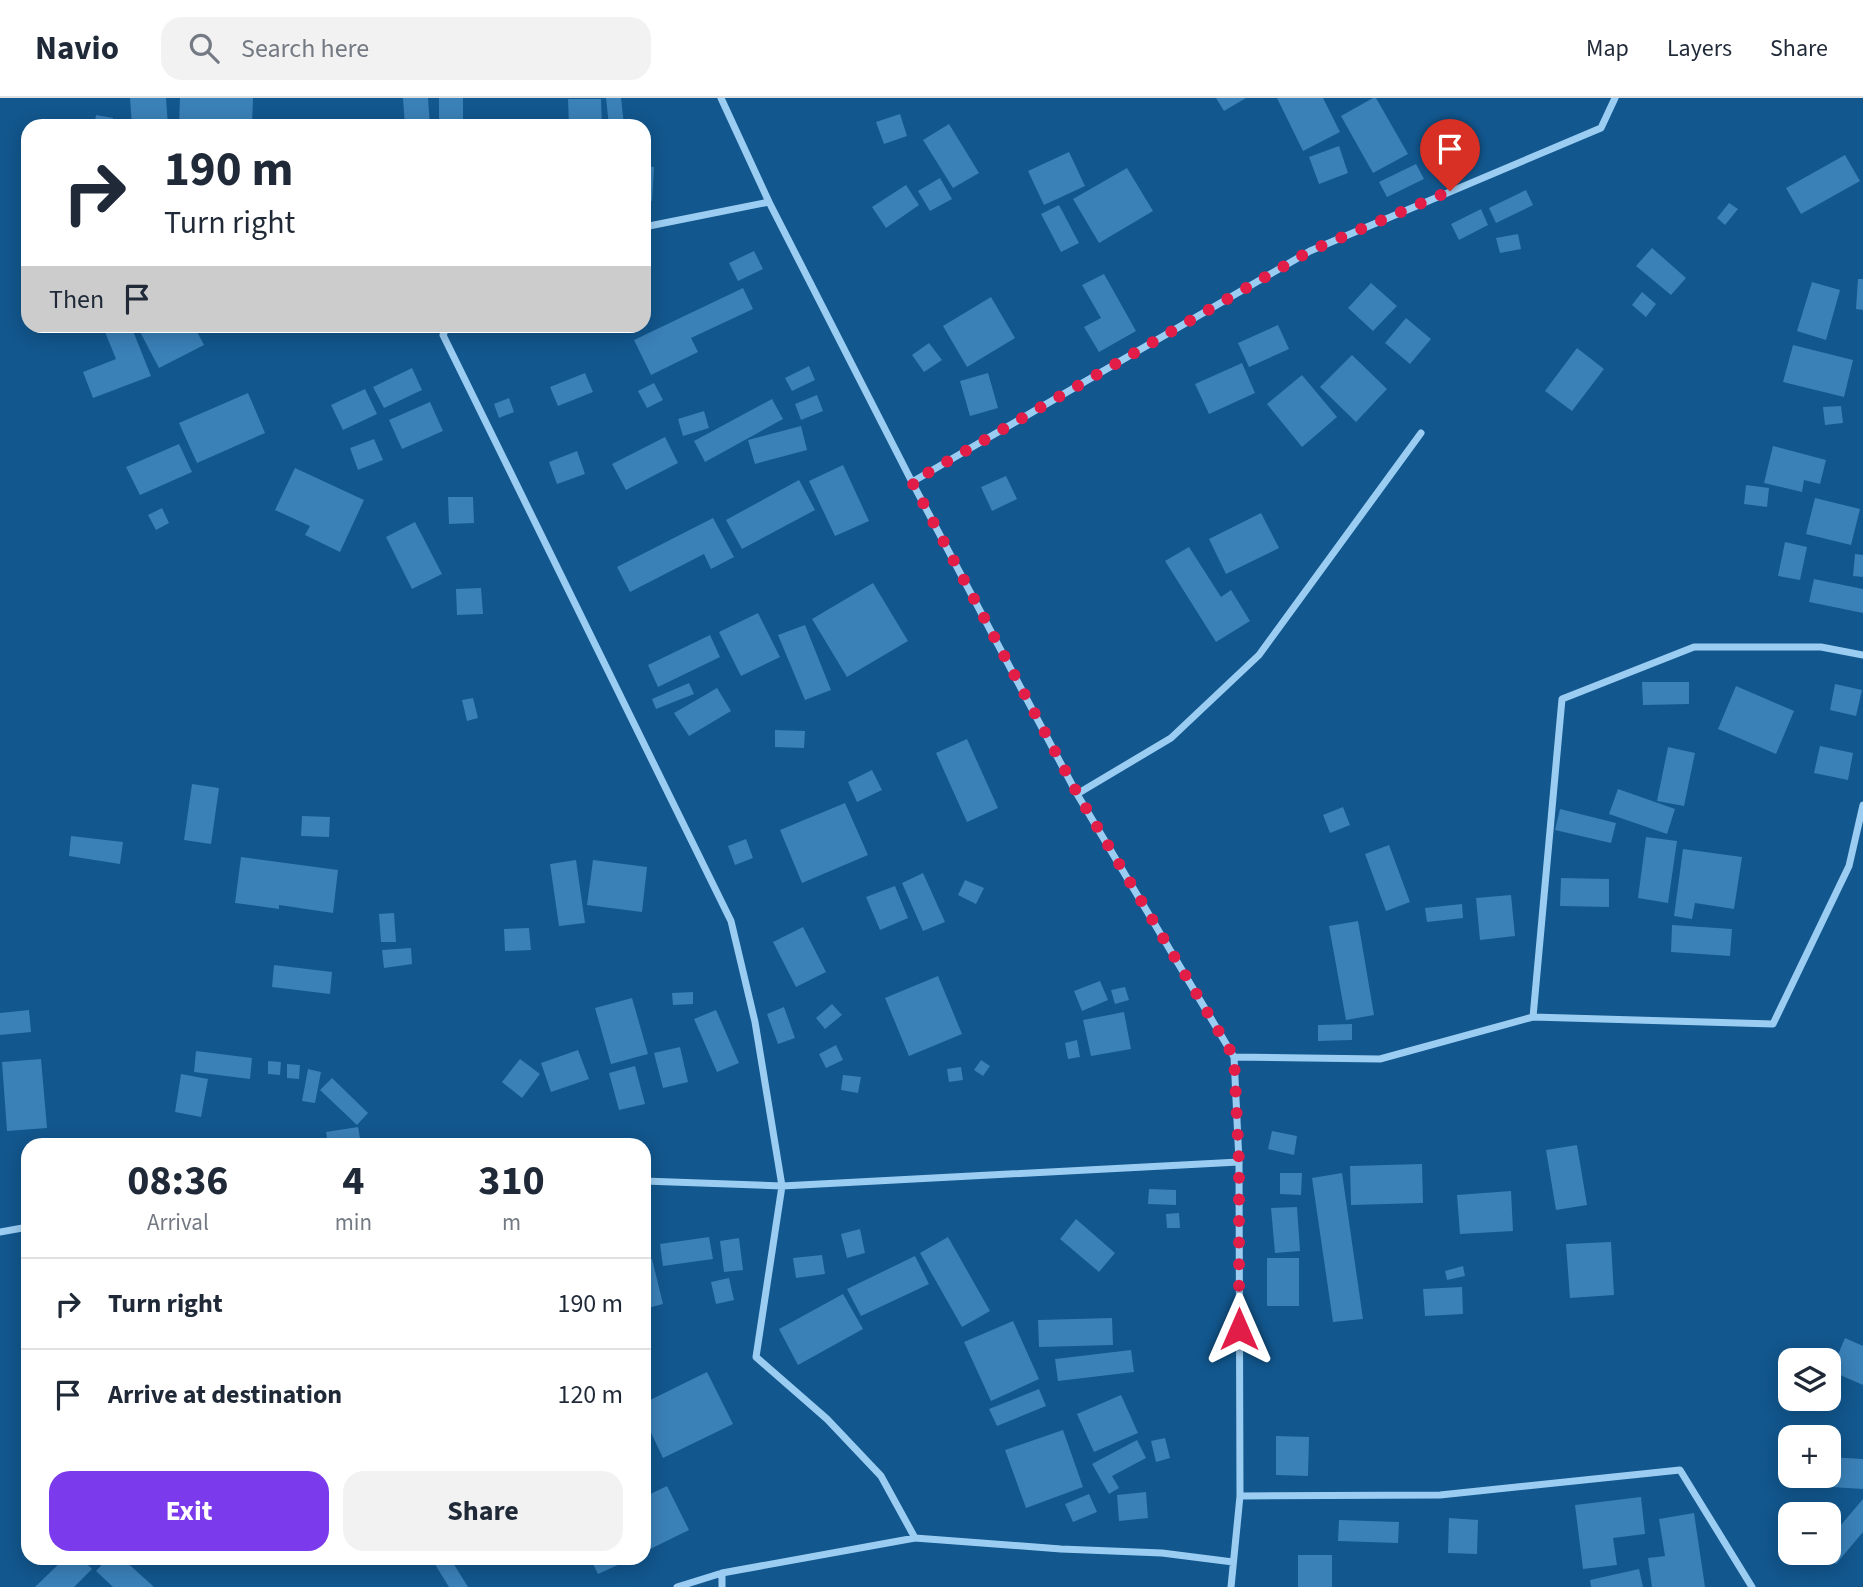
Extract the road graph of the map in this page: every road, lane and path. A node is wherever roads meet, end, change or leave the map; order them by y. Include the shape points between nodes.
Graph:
1 (721, 98) edge
2 (1615, 98) edge
3 (769, 202) junction
4 (651, 226) edge
5 (444, 333) edge
6 (1421, 433) dead end
7 (912, 482) junction
8 (1863, 655) edge
9 (1077, 793) junction
10 (1863, 805) edge
11 (1533, 1017) junction
12 (1234, 1057) junction
13 (1239, 1162) junction
14 (651, 1181) edge
15 (782, 1186) junction
16 (21, 1228) edge
17 (0, 1231) edge
18 (1240, 1496) junction
19 (915, 1538) junction
20 (1233, 1562) junction
21 (722, 1573) junction
22 (677, 1587) edge
23 (722, 1587) edge
24 (1231, 1587) edge
25 (1752, 1587) edge

1 - 3 street
2 - 7 street via 1601,128 1310,251
3 - 4 street
3 - 7 street
5 - 15 street via 732,921 755,1023
6 - 9 street via 1259,655 1171,738
7 - 9 street
8 - 11 street via 1821,647 1693,648 1562,699
9 - 12 street
10 - 11 street via 1849,866 1773,1024
11 - 12 street via 1380,1059
12 - 13 street
13 - 15 street
13 - 18 street
14 - 15 street
15 - 19 street via 756,1357 827,1419 881,1476
16 - 17 street
18 - 20 street
18 - 25 street via 1440,1495 1680,1470
19 - 20 street via 1162,1553
19 - 21 street
20 - 24 street
21 - 22 street
21 - 23 street

